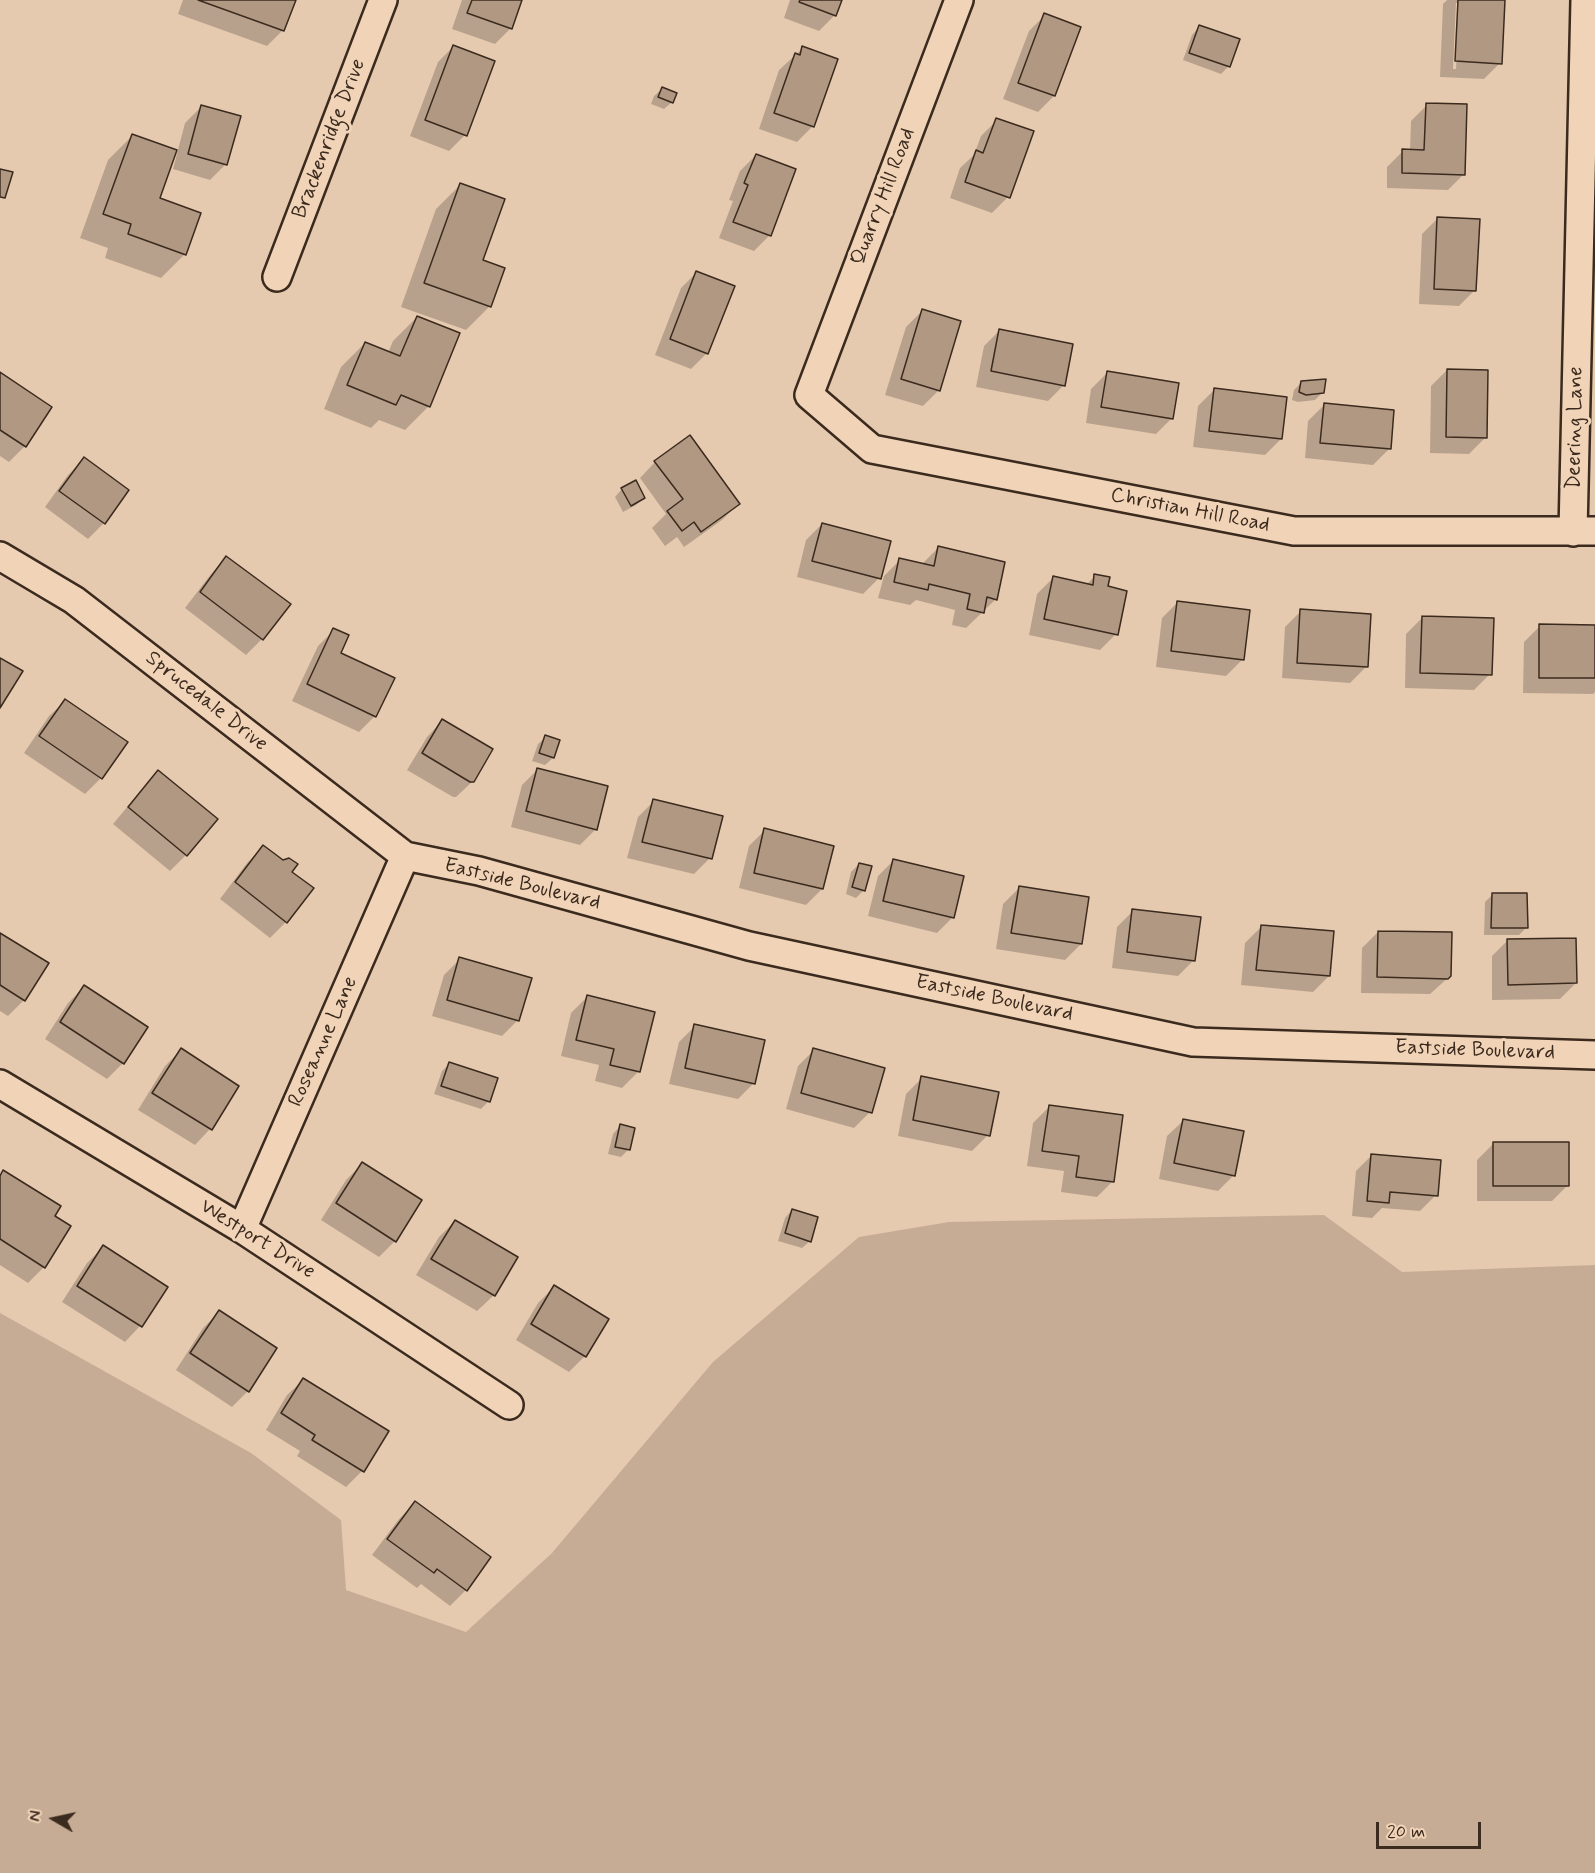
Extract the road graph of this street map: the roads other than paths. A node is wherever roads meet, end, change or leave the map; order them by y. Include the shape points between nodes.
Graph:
1 (383, 0) edge
2 (959, 0) edge
3 (1585, 0) edge
4 (278, 277) dead end
5 (809, 395) joint
6 (1584, 532) edge
7 (0, 556) edge
8 (405, 856) junction
9 (1595, 1055) edge
10 (0, 1084) edge
11 (242, 1229) junction
12 (508, 1405) dead end

1 - 4 street, Brackenridge Drive
2 - 5 street, Quarry Hill Road
3 - 6 street, Deering Lane
5 - 6 street, Christian Hill Road via 872,449 1294,531
7 - 8 street, Sprucedale Drive via 74,600
8 - 9 street, Eastside Boulevard via 479,871 749,946 1193,1042
8 - 11 street, Roseanne Lane
10 - 11 street, Westport Drive
11 - 12 street, Westport Drive

